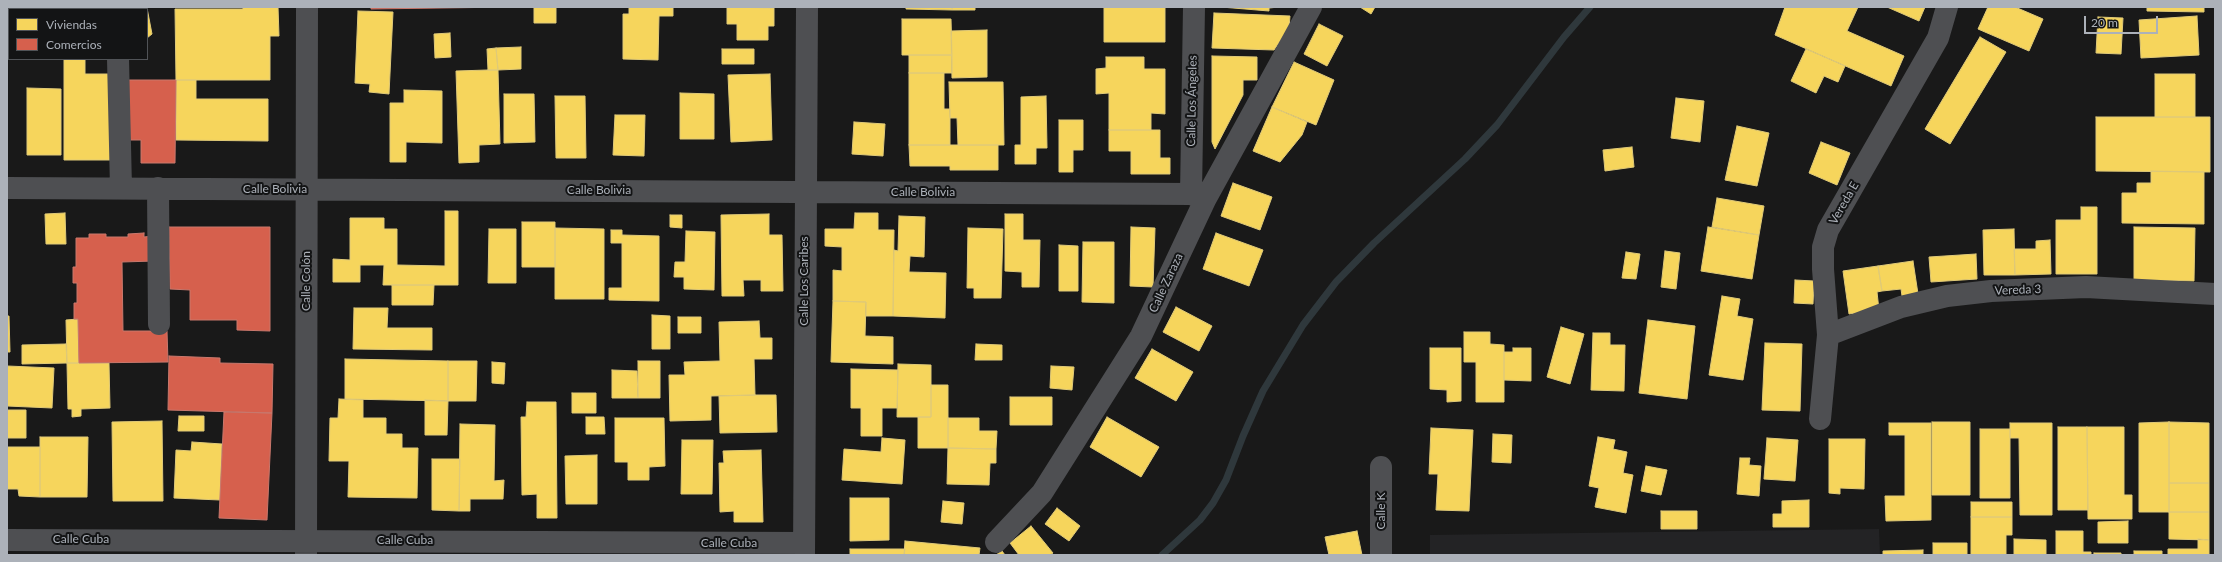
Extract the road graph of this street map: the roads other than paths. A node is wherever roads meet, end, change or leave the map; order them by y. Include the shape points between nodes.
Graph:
1 (307, 7) edge
2 (807, 7) edge
3 (1194, 7) edge
4 (1312, 7) edge
5 (1947, 7) edge
6 (118, 60) edge
7 (7, 188) edge
8 (121, 188) junction
9 (158, 188) junction
10 (306, 189) junction
11 (805, 191) junction
12 (1198, 197) junction
13 (2215, 294) edge
14 (160, 324) dead end
15 (1828, 335) junction
16 (1820, 419) dead end
17 (1381, 468) dead end
18 (7, 540) edge
19 (996, 542) dead end
20 (306, 547) edge
21 (804, 549) edge
22 (1381, 555) edge

1 - 10 street, Calle Colón
2 - 11 street, Calle Los Caribes
3 - 12 street, Calle Los Ángeles
4 - 12 street, Calle Zaraza
5 - 15 street, Vereda E via 1938,38 1828,230 1823,247 1822,269
6 - 8 street
7 - 8 street, Calle Bolivia
8 - 9 street, Calle Bolivia
9 - 10 street, Calle Bolivia
9 - 14 street
10 - 11 street, Calle Bolivia
10 - 20 street, Calle Colón
11 - 12 street, Calle Bolivia
11 - 21 street, Calle Los Caribes
12 - 19 street, Calle Zaraza via 1141,336 1042,493
13 - 15 street, Vereda 3 via 2086,287 1991,291 1947,296 1901,307
15 - 16 street, Vereda E
17 - 22 street, Calle K
18 - 20 street, Calle Cuba
20 - 21 street, Calle Cuba

